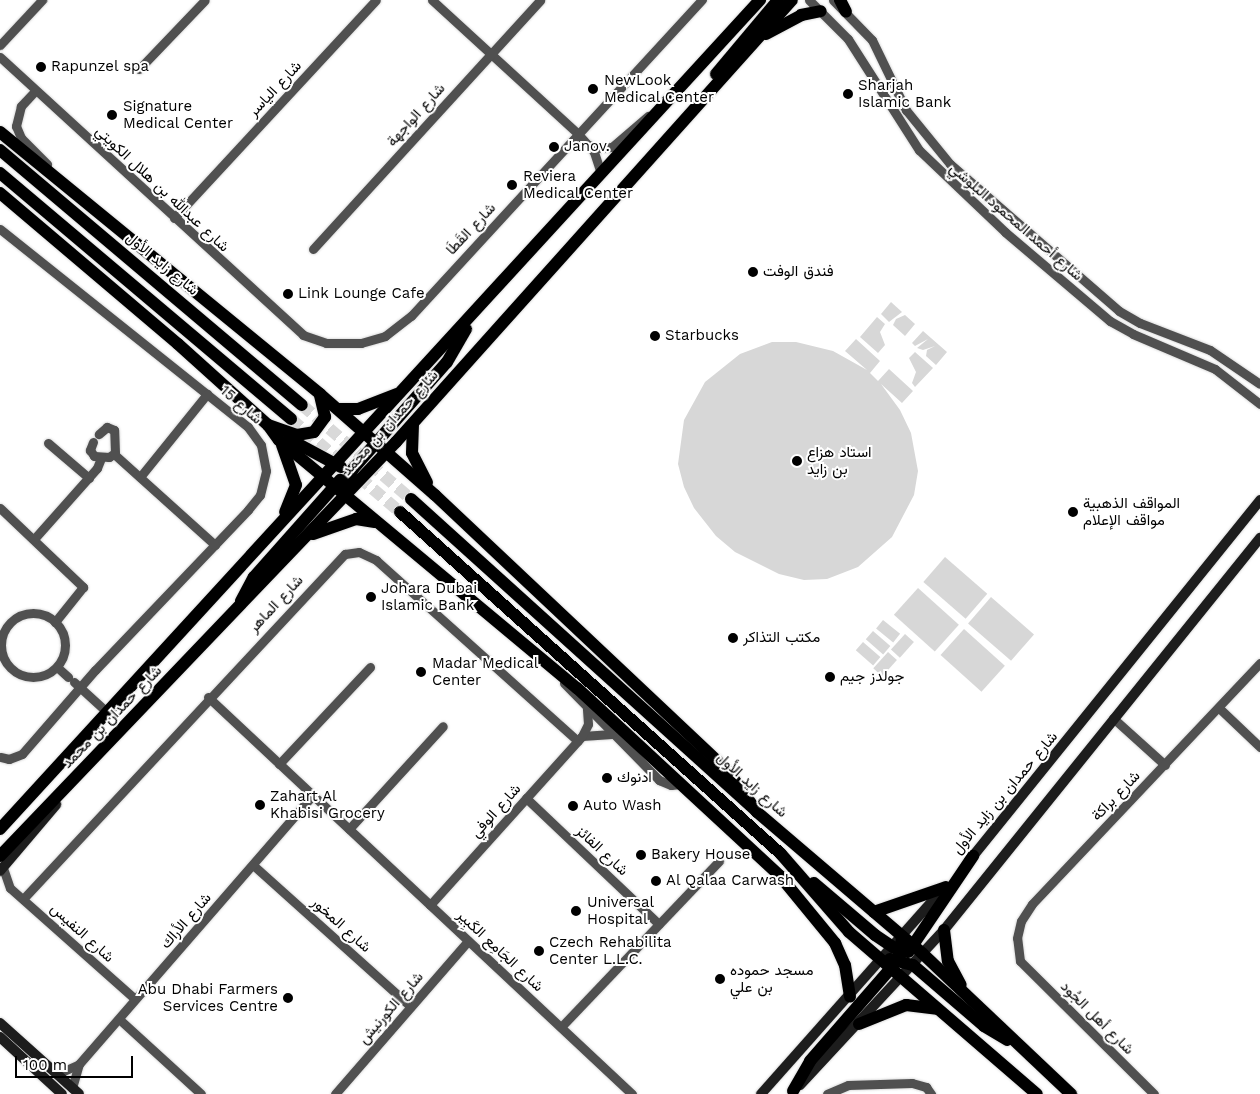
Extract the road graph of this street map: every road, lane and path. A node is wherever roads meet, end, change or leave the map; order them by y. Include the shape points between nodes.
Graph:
1 (42, 0) edge
2 (205, 0) edge
3 (376, 0) edge
4 (432, 0) edge
5 (540, 0) edge
6 (702, 0) edge
7 (760, 0) edge
8 (778, 0) edge
9 (792, 0) edge
10 (809, 0) edge
11 (833, 0) edge
12 (840, 0) edge
13 (821, 11) junction
14 (846, 12) junction
15 (756, 40) junction
16 (0, 45) edge
17 (490, 54) junction
18 (0, 57) edge
19 (139, 69) dead end
20 (715, 86) junction
21 (35, 91) junction
22 (664, 108) junction
23 (0, 132) edge
24 (578, 134) junction
25 (587, 143) junction
26 (0, 150) edge
27 (0, 173) edge
28 (601, 173) junction
29 (70, 190) junction
30 (0, 193) edge
31 (174, 218) junction
32 (0, 229) edge
33 (313, 249) dead end
34 (271, 306) joint
35 (470, 317) junction
36 (1260, 384) edge
37 (401, 392) junction
38 (207, 394) junction
39 (320, 394) junction
40 (1260, 404) edge
41 (302, 406) tunnel mouth
42 (338, 409) junction
43 (291, 419) tunnel mouth
44 (413, 423) junction
45 (268, 425) junction
46 (364, 433) junction
47 (99, 434) dead end
48 (279, 440) junction
49 (93, 442) dead end
50 (375, 442) junction
51 (48, 443) dead end
52 (386, 452) junction
53 (114, 454) junction
54 (102, 458) junction
55 (335, 465) junction
56 (350, 469) junction
57 (140, 477) junction
58 (324, 477) junction
59 (89, 478) junction
60 (335, 486) junction
61 (346, 495) junction
62 (435, 495) junction
63 (411, 499) tunnel mouth
64 (1260, 500) edge
65 (0, 508) edge
66 (400, 512) tunnel mouth
67 (282, 519) junction
68 (378, 522) junction
69 (306, 537) junction
70 (1260, 538) edge
71 (34, 539) junction
72 (215, 545) junction
73 (239, 609) junction
74 (55, 622) junction
75 (1260, 663) edge
76 (548, 664) junction
77 (57, 667) junction
78 (370, 667) dead end
79 (74, 682) junction
80 (208, 697) junction
81 (587, 708) junction
82 (1219, 708) junction
83 (108, 713) junction
84 (1113, 718) junction
85 (443, 726) dead end
86 (612, 734) junction
87 (580, 738) junction
88 (1260, 747) edge
89 (1, 758) edge
90 (279, 764) junction
91 (1165, 764) junction
92 (681, 784) junction
93 (313, 796) junction
94 (526, 798) junction
95 (757, 812) junction
96 (0, 829) edge
97 (349, 829) junction
98 (781, 854) junction
99 (973, 856) junction
100 (719, 861) dead end
101 (1, 865) edge
102 (253, 865) junction
103 (780, 876) junction
104 (0, 886) edge
105 (946, 887) junction
106 (10, 888) junction
107 (23, 899) junction
108 (430, 905) junction
109 (874, 912) junction
110 (659, 924) junction
111 (944, 930) junction
112 (849, 932) junction
113 (902, 936) junction
114 (468, 941) junction
115 (923, 954) junction
116 (900, 956) junction
117 (1020, 960) joint
118 (902, 976) junction
119 (966, 993) junction
120 (850, 997) junction
121 (135, 1000) junction
122 (411, 1007) junction
123 (937, 1009) junction
124 (119, 1019) junction
125 (0, 1023) edge
126 (859, 1024) junction
127 (561, 1027) junction
128 (0, 1037) edge
129 (1024, 1049) junction
130 (79, 1064) junction
131 (57, 1074) junction
132 (75, 1091) edge
133 (792, 1092) edge
134 (62, 1094) edge
135 (202, 1094) edge
136 (335, 1094) edge
137 (632, 1094) edge
138 (761, 1094) edge
139 (827, 1094) edge
140 (931, 1094) edge
141 (1037, 1094) edge
142 (1071, 1094) edge
143 (1154, 1094) edge

1 - 16 street
2 - 19 street
3 - 31 street, شارع الياسر
4 - 17 street
5 - 17 street, شارع الواجهة
6 - 24 street, شارع القَطَا
7 - 22 main road, شارع حمدان بن محمد
8 - 20 main road via 718,70
9 - 15 main road, شارع حمدان بن محمد
10 - 13 street, شارع أحمد المحمود البلوشي
11 - 14 street, شارع أحمد المحمود البلوشي
12 - 14 main road
13 - 15 main road via 792,19
13 - 40 street, شارع أحمد المحمود البلوشي via 856,49 914,145 941,175 1110,320 1133,334 1215,369
14 - 36 street, شارع أحمد المحمود البلوشي via 872,40 906,110 950,164 1119,311 1210,350
15 - 20 main road, شارع حمدان بن محمد
17 - 24 street
17 - 33 street, شارع الواجهة
18 - 21 street, شارع عبدالله بن هلال الكويتي
20 - 44 main road, شارع حمدان بن محمد
21 - 29 street via 18,112 18,132
21 - 31 street, شارع عبدالله بن هلال الكويتي
22 - 25 street via 644,118 612,148 599,148
22 - 28 main road, شارع حمدان بن محمد
23 - 29 main road
24 - 25 street
24 - 34 street, شارع القَطَا via 411,316 385,336 361,343 313,340
25 - 28 street via 597,157
26 - 41 main road, شارع زايد الأول
27 - 43 main road
28 - 35 main road, شارع حمدان بن محمد
29 - 39 main road
30 - 45 main road
31 - 34 street, شارع عبدالله بن هلال الكويتي
32 - 38 street, شارع 15
35 - 37 main road, شارع حمدان بن محمد
35 - 50 main road via 447,362
37 - 42 main road via 358,409
37 - 46 main road, شارع حمدان بن محمد
38 - 57 street
38 - 72 street, شارع 15 via 253,433 263,450 266,470 263,487 254,502
39 - 42 main road
39 - 45 main road via 325,417 314,432 297,435
42 - 46 main road
44 - 52 main road, شارع حمدان بن محمد
44 - 62 main road via 412,453
45 - 48 main road
45 - 55 main road
46 - 50 main road
46 - 55 main road, شارع حمدان بن محمد
46 - 56 main road via 362,451
47 - 53 street via 107,427 114,430 118,447
48 - 58 main road
48 - 67 main road via 296,485
49 - 54 street via 91,453
50 - 52 main road
50 - 56 main road
51 - 59 street
52 - 56 main road via 369,465
52 - 61 main road, شارع حمدان بن محمد
52 - 62 main road
53 - 54 street
53 - 57 street
54 - 59 street
55 - 56 main road
55 - 58 main road, شارع حمدان بن محمد
56 - 60 main road
56 - 61 main road
57 - 72 street
58 - 60 main road
58 - 67 main road, شارع حمدان بن محمد
59 - 71 street
60 - 61 main road
60 - 73 main road via 249,583
61 - 68 main road
61 - 69 main road, شارع حمدان بن محمد
62 - 95 main road via 728,770
63 - 95 main road, شارع زايد الأول
64 - 99 main road, شارع حمدان بن زايد الأول
65 - 71 street
66 - 98 main road, شارع زايد الأول
67 - 83 main road, شارع حمدان بن محمد
68 - 69 main road via 356,519
68 - 76 main road
69 - 73 main road, شارع حمدان بن محمد
70 - 84 main road
71 - 74 street via 84,587
72 - 79 street, شارع 15
73 - 101 main road, شارع حمدان بن محمد via 70,784
74 - 77 street via 65,644
74 - 77 street via 38,614 20,616 6,628 1,647 7,664 22,676 40,677
75 - 82 street, شارع براكة
76 - 81 street
76 - 92 main road
77 - 79 street
78 - 90 street
79 - 83 street
79 - 89 street, شارع 15 via 22,754
80 - 87 street, شارع الماهر via 339,557 359,552 376,560
80 - 90 street, شارع الجَامِع الكَبِير
80 - 107 street, شارع الماهر
81 - 86 street
81 - 87 street, شارع الوفي via 588,724
82 - 88 street
82 - 91 street, شارع براكة
83 - 96 main road, شارع حمدان بن محمد
84 - 91 street
84 - 111 main road
85 - 97 street
86 - 87 street
86 - 92 street via 659,780 671,785
87 - 94 street, شارع الوفي
90 - 93 street, شارع الجَامِع الكَبِير
91 - 117 street, شارع براكة via 1032,904 1021,921 1017,938
92 - 103 main road
93 - 97 street, شارع الجَامِع الكَبِير
93 - 102 street, شارع الأراك
94 - 108 street, شارع الوفي
94 - 110 street, شارع الفائز
95 - 109 main road, شارع زايد الأول
97 - 108 street, شارع الجَامِع الكَبِير
98 - 112 main road, شارع زايد الأول
98 - 116 main road
99 - 105 main road, شارع حمدان بن زايد الأول
99 - 116 main road
100 - 110 street
101 - 106 street, شارع النفيس
102 - 121 street, شارع الأراك
102 - 122 street, شارع المخور
103 - 112 main road
103 - 120 main road via 835,943 845,965
104 - 106 street, شارع النفيس
105 - 109 main road
105 - 113 main road, شارع حمدان بن زايد الأول
106 - 107 street, شارع النفيس
107 - 121 street, شارع النفيس
108 - 114 street, شارع الجَامِع الكَبِير
109 - 113 main road, شارع زايد الأول
110 - 127 street
111 - 115 main road
111 - 119 main road via 948,961
112 - 116 main road, شارع زايد الأول
113 - 116 main road, شارع زايد الأول
114 - 122 street, شارع الكورنيش
114 - 127 street, شارع الجَامِع الكَبِير
115 - 116 main road, شارع زايد الأول
115 - 119 main road, شارع زايد الأول
116 - 118 main road, شارع زايد الأول
116 - 120 main road
116 - 129 main road via 984,1026
116 - 133 main road via 810,1061
117 - 143 street, شارع أهل الجُود
118 - 123 main road, شارع زايد الأول
118 - 126 main road
119 - 129 main road, شارع زايد الأول
120 - 138 main road
121 - 124 street, شارع الأراك
122 - 136 street, شارع الكورنيش
123 - 126 main road via 906,1005
123 - 141 main road, شارع زايد الأول
124 - 130 street, شارع الأراك
124 - 135 street
125 - 131 main road
126 - 133 main road
127 - 137 street, شارع الجَامِع الكَبِير
128 - 134 main road
129 - 142 main road, شارع زايد الأول
130 - 131 street, شارع الأراك
130 - 132 street, شارع الأراك
131 - 132 main road
139 - 140 street via 848,1085 912,1082 926,1087

